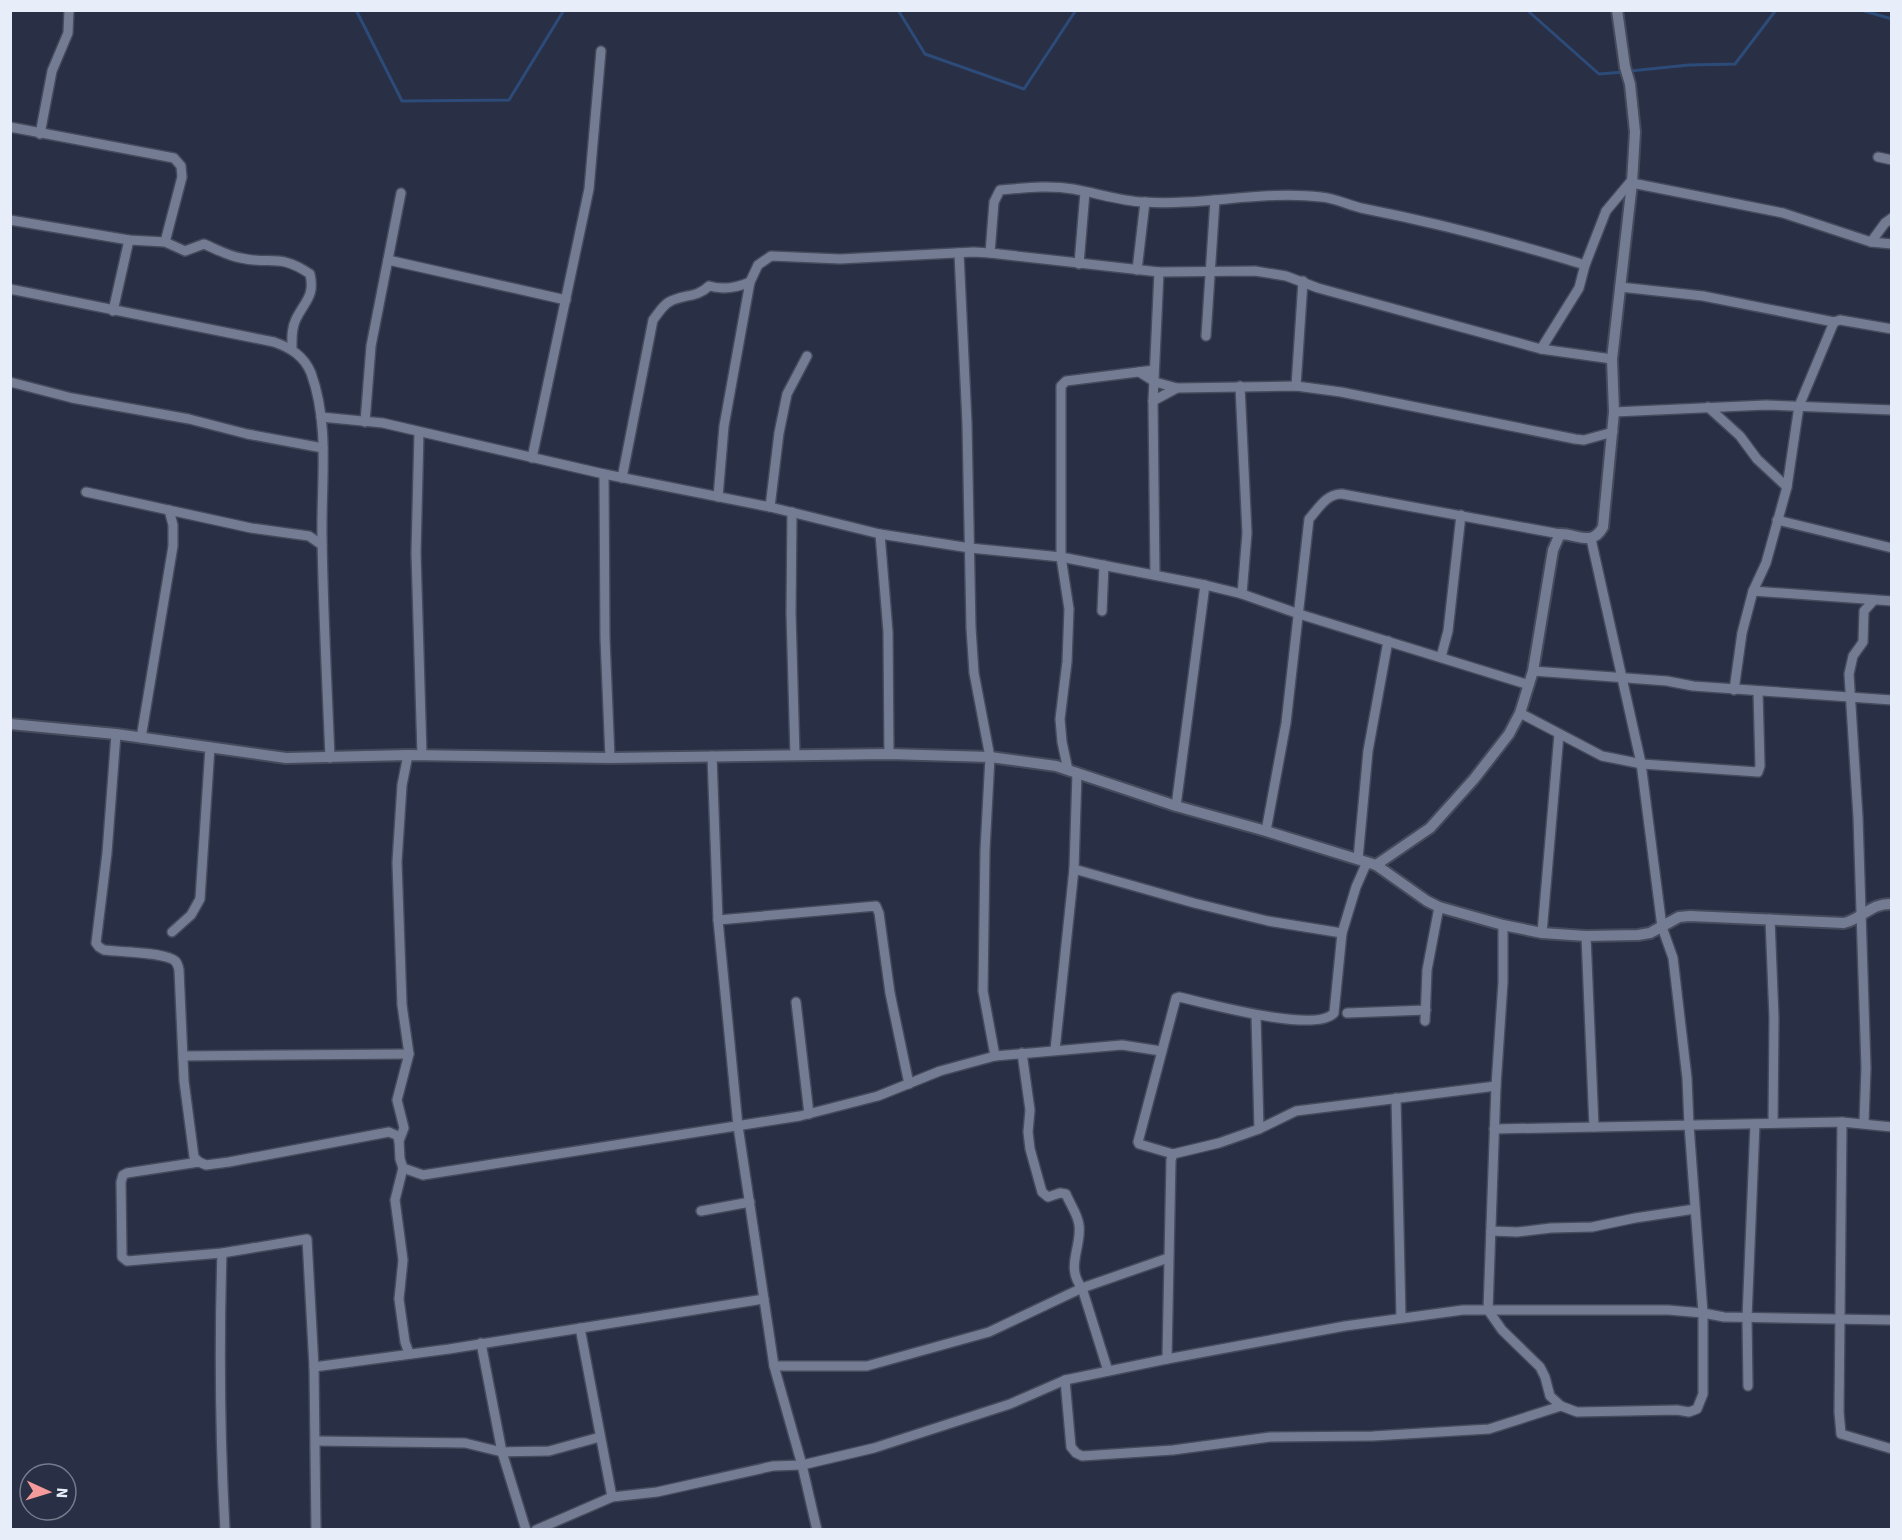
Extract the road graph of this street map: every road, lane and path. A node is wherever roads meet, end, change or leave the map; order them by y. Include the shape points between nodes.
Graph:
1 (69, 10) edge
2 (1617, 10) edge
3 (601, 51) dead end
4 (10, 127) edge
5 (40, 134) junction
6 (1878, 157) dead end
7 (1892, 160) edge
8 (1632, 181) junction
9 (1085, 192) junction
10 (401, 193) dead end
11 (1215, 200) junction
12 (1145, 202) junction
13 (1892, 218) edge
14 (10, 220) edge
15 (129, 240) junction
16 (165, 242) junction
17 (1871, 242) junction
18 (1892, 244) edge
19 (959, 253) junction
20 (990, 253) junction
21 (388, 260) junction
22 (1079, 264) junction
23 (1585, 265) junction
24 (1137, 270) junction
25 (1211, 270) junction
26 (1159, 272) junction
27 (1303, 281) junction
28 (750, 282) junction
29 (1620, 287) junction
30 (10, 289) edge
31 (566, 300) junction
32 (113, 310) junction
33 (1834, 322) junction
34 (1892, 329) edge
35 (1206, 336) dead end
36 (292, 349) junction
37 (1541, 349) junction
38 (807, 356) dead end
39 (1612, 359) junction
40 (1154, 370) junction
41 (1139, 372) junction
42 (10, 382) edge
43 (1155, 382) junction
44 (1240, 386) junction
45 (1296, 386) junction
46 (1177, 388) junction
47 (1154, 401) junction
48 (1799, 406) junction
49 (1708, 407) junction
50 (1892, 410) edge
51 (1614, 412) junction
52 (321, 417) junction
53 (365, 422) junction
54 (419, 432) junction
55 (1612, 432) junction
56 (323, 448) junction
57 (532, 458) junction
58 (604, 474) junction
59 (622, 478) junction
60 (1787, 488) junction
61 (86, 492) dead end
62 (718, 497) junction
63 (771, 507) junction
64 (169, 510) junction
65 (792, 512) junction
66 (1461, 515) junction
67 (1778, 520) junction
68 (322, 531) junction
69 (880, 534) junction
70 (1560, 534) junction
71 (309, 536) junction
72 (1591, 539) junction
73 (322, 545) junction
74 (970, 548) junction
75 (1892, 548) edge
76 (1061, 557) junction
77 (1104, 565) junction
78 (1155, 574) junction
79 (1205, 585) junction
80 (1753, 591) junction
81 (1242, 594) junction
82 (1874, 600) junction
83 (1892, 601) edge
84 (1102, 611) dead end
85 (1299, 614) junction
86 (1388, 641) junction
87 (1441, 657) junction
88 (1533, 671) junction
89 (1621, 677) junction
90 (1529, 685) junction
91 (1734, 690) junction
92 (1758, 691) junction
93 (1851, 697) junction
94 (1892, 700) edge
95 (1520, 713) junction
96 (10, 724) edge
97 (116, 734) junction
98 (1559, 734) junction
99 (141, 738) junction
100 (210, 747) junction
101 (889, 754) junction
102 (408, 755) junction
103 (422, 755) junction
104 (795, 755) junction
105 (712, 756) junction
106 (990, 757) junction
107 (330, 758) junction
108 (610, 758) junction
109 (1641, 764) junction
110 (1072, 772) junction
111 (1176, 806) junction
112 (1266, 831) junction
113 (1367, 862) junction
114 (1074, 869) junction
115 (1892, 903) edge
116 (1439, 907) junction
117 (1861, 917) junction
118 (1770, 919) junction
119 (718, 920) junction
120 (1503, 925) junction
121 (1662, 927) junction
122 (172, 932) dead end
123 (1342, 933) junction
124 (1542, 933) junction
125 (1586, 936) junction
126 (796, 1002) dead end
127 (1426, 1010) junction
128 (1347, 1013) dead end
129 (1256, 1015) junction
130 (1425, 1021) dead end
131 (1055, 1050) junction
132 (1161, 1051) junction
133 (1022, 1053) junction
134 (409, 1054) junction
135 (183, 1056) junction
136 (995, 1056) junction
137 (909, 1084) junction
138 (1496, 1086) junction
139 (1396, 1098) junction
140 (809, 1114) junction
141 (1842, 1122) junction
142 (1773, 1123) junction
143 (1864, 1123) junction
144 (1755, 1124) junction
145 (738, 1125) junction
146 (1689, 1125) junction
147 (1594, 1127) junction
148 (1892, 1127) edge
149 (1259, 1129) junction
150 (1494, 1129) junction
151 (399, 1141) junction
152 (1173, 1155) junction
153 (199, 1162) junction
154 (404, 1168) junction
155 (750, 1202) junction
156 (1695, 1209) junction
157 (701, 1211) dead end
158 (1491, 1231) junction
159 (222, 1253) junction
160 (1168, 1258) junction
161 (1082, 1288) junction
162 (765, 1299) junction
163 (1488, 1310) junction
164 (1703, 1313) junction
165 (1401, 1317) junction
166 (1747, 1318) junction
167 (1840, 1320) junction
168 (1892, 1320) edge
169 (580, 1328) junction
170 (482, 1343) junction
171 (410, 1353) junction
172 (1167, 1359) junction
173 (774, 1366) junction
174 (314, 1367) junction
175 (1108, 1371) junction
176 (1065, 1380) junction
177 (1748, 1386) dead end
178 (1561, 1406) junction
179 (600, 1437) junction
180 (316, 1441) junction
181 (1892, 1449) edge
182 (502, 1452) junction
183 (802, 1466) junction
184 (612, 1497) junction
185 (225, 1530) edge
186 (316, 1530) edge
187 (526, 1530) edge
188 (536, 1530) edge
189 (817, 1530) edge

1 - 5 street via 68,33 52,71
2 - 8 street via 1635,132
3 - 31 street via 590,189
4 - 5 street
5 - 16 street via 174,158 181,166 182,177
6 - 7 street
8 - 17 street via 1782,213
8 - 23 street via 1606,211
8 - 29 street
9 - 12 street
9 - 20 street via 1046,187 1000,190 994,202
9 - 22 street
10 - 21 street
11 - 12 street
11 - 23 street via 1286,195 1324,197 1448,226
11 - 25 street
12 - 24 street
13 - 17 street
14 - 15 street
15 - 16 street
15 - 32 street
16 - 36 street via 184,251 204,244 240,258 278,259 310,274 313,286 295,321
17 - 18 street
19 - 20 street
19 - 28 street via 840,259 771,256 758,265
19 - 74 street
20 - 22 street
21 - 31 street
21 - 53 street via 372,346
22 - 24 street
23 - 37 street via 1579,288
24 - 26 street
25 - 26 street
25 - 27 street via 1255,271
25 - 35 street
26 - 40 street
27 - 37 street
27 - 45 street
28 - 59 street via 721,289 709,286 702,293 670,301 653,320
28 - 62 street via 724,426
29 - 33 street via 1703,296
29 - 39 street
30 - 32 street
31 - 57 street
32 - 36 street via 274,342
33 - 34 street
33 - 48 street
36 - 52 street via 310,371
37 - 39 street
38 - 63 street via 787,394
39 - 51 street
40 - 41 street
40 - 43 street
41 - 43 street
41 - 76 street via 1066,381 1061,386
42 - 56 street
43 - 46 street
43 - 47 street
44 - 45 street
44 - 46 street
44 - 81 street via 1247,533
45 - 55 street via 1575,439
46 - 47 street
47 - 78 street
48 - 49 street
48 - 50 street
48 - 60 street
49 - 51 street
49 - 60 street
51 - 55 street
52 - 53 street
52 - 56 street
53 - 54 street
54 - 57 street
54 - 103 street via 416,553
55 - 72 street via 1603,527 1599,536
56 - 68 street
57 - 58 street
58 - 59 street
58 - 108 street
59 - 62 street
60 - 67 street
61 - 64 street
62 - 63 street
63 - 65 street
64 - 71 street
64 - 99 street via 173,546
65 - 69 street
65 - 104 street
66 - 70 street
66 - 85 street via 1335,493 1309,519
66 - 87 street via 1448,630
67 - 75 street
67 - 80 street
68 - 71 street
68 - 73 street
69 - 74 street
69 - 101 street via 888,632
70 - 72 street
70 - 88 street via 1553,550
71 - 73 street
72 - 89 street
73 - 107 street
74 - 76 street
74 - 106 street via 974,673
76 - 77 street
76 - 110 street via 1069,609 1060,719 1062,742
77 - 78 street
77 - 84 street
78 - 79 street
79 - 81 street
79 - 111 street
80 - 82 street
80 - 91 street
81 - 85 street
82 - 83 street
82 - 93 street via 1864,611 1863,642 1853,656 1849,674
85 - 86 street
85 - 112 street via 1286,723
86 - 87 street
86 - 113 street via 1368,751
87 - 90 street
88 - 89 street
88 - 90 street
89 - 91 street
89 - 109 street
90 - 95 street
91 - 92 street
92 - 93 street
92 - 109 street via 1758,771
93 - 94 street
93 - 117 street
95 - 98 street
95 - 113 street via 1488,761 1430,828
96 - 97 street
97 - 99 street
97 - 135 street via 96,942 104,950 161,956 177,963
98 - 109 street via 1602,756
98 - 124 street
99 - 100 street
100 - 107 street via 286,758
100 - 122 street via 200,899 191,915
101 - 104 street
101 - 106 street
102 - 103 street
102 - 107 street
102 - 134 street via 397,862 402,1005
103 - 108 street
104 - 105 street
105 - 108 street
105 - 119 street
106 - 110 street via 1056,766
106 - 136 street via 983,991
109 - 121 street
110 - 111 street
110 - 114 street
111 - 112 street
112 - 113 street
113 - 116 street
113 - 123 street
114 - 123 street via 1268,921
114 - 131 street
115 - 117 street via 1875,905
116 - 120 street
116 - 127 street via 1426,970
117 - 118 street via 1844,923
117 - 143 street
118 - 121 street via 1690,916 1679,917
118 - 142 street
119 - 137 street via 876,906
119 - 145 street
120 - 124 street
120 - 138 street
121 - 125 street via 1638,935
121 - 146 street via 1673,958 1688,1078
123 - 129 street via 1334,1013 1330,1018 1299,1020
124 - 125 street
125 - 147 street
126 - 140 street
127 - 128 street
127 - 130 street
129 - 132 street via 1176,998
129 - 149 street
131 - 132 street via 1122,1045
131 - 133 street
132 - 152 street via 1138,1142
133 - 136 street
133 - 161 street via 1034,1165 1042,1192 1048,1197 1066,1194 1077,1220 1074,1267
134 - 135 street
134 - 151 street via 397,1100 404,1128
135 - 153 street via 194,1157
136 - 137 street
137 - 140 street
138 - 139 street
138 - 150 street
139 - 149 street via 1296,1111
139 - 165 street
140 - 145 street
141 - 142 street
141 - 143 street
141 - 167 street
142 - 144 street
143 - 148 street
144 - 146 street
144 - 166 street
145 - 154 street via 423,1175
145 - 155 street
146 - 147 street
146 - 156 street
147 - 150 street
149 - 152 street
150 - 158 street
151 - 153 street via 398,1136 389,1132 229,1162
151 - 154 street
152 - 160 street
153 - 159 street via 123,1175 123,1257 132,1261
154 - 171 street via 395,1200 403,1260 399,1299
155 - 157 street
155 - 162 street
156 - 158 street via 1592,1227
156 - 164 street
158 - 163 street
159 - 174 street via 307,1239
159 - 185 street via 219,1425
160 - 161 street
160 - 172 street
161 - 173 street via 989,1332 867,1366
161 - 175 street
162 - 169 street
162 - 173 street
163 - 164 street
163 - 165 street
163 - 178 street via 1502,1330 1540,1367 1550,1396
164 - 166 street
164 - 178 street via 1703,1394 1697,1408 1689,1412 1577,1412
165 - 172 street
166 - 167 street
166 - 177 street
167 - 168 street
167 - 181 street via 1841,1434
169 - 170 street
169 - 179 street
170 - 171 street
170 - 182 street
171 - 174 street
172 - 175 street
173 - 183 street
174 - 180 street
175 - 176 street
176 - 178 street via 1071,1447 1082,1456 1173,1450 1270,1437 1489,1429
176 - 183 street via 1010,1404 874,1448
179 - 182 street via 549,1451
179 - 184 street
180 - 182 street via 465,1443
180 - 186 street
182 - 187 street
183 - 184 street via 773,1466 657,1492
183 - 189 street
184 - 188 street

